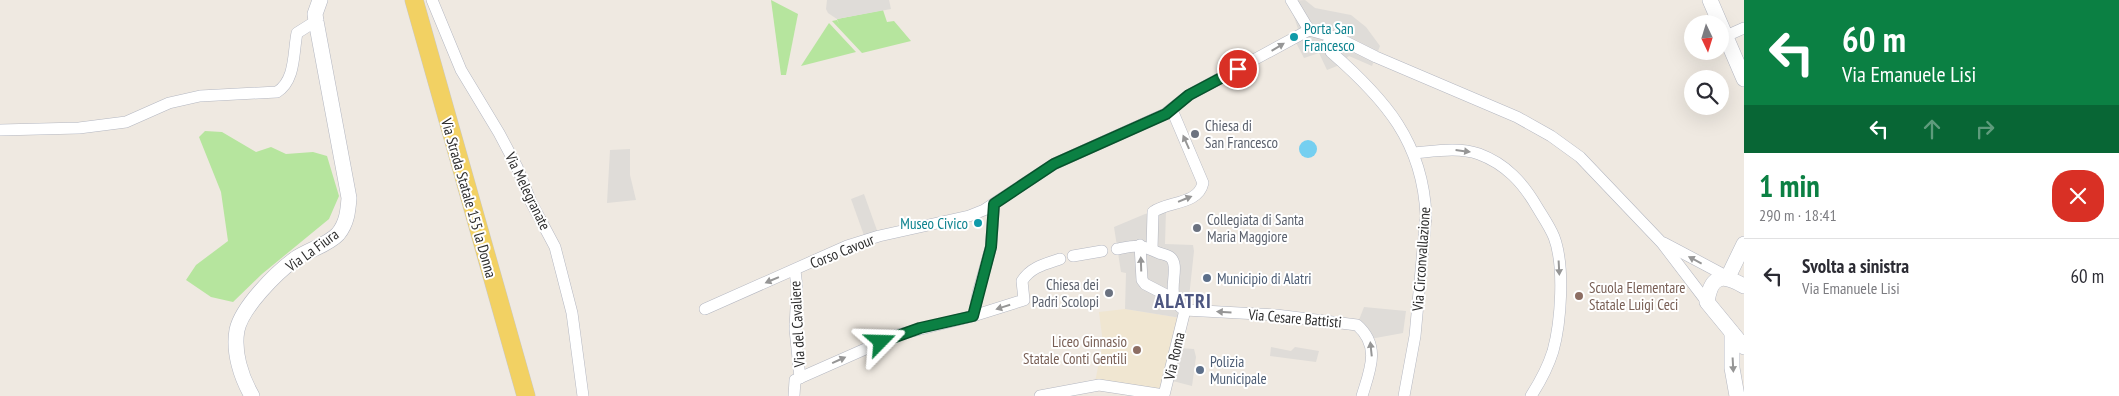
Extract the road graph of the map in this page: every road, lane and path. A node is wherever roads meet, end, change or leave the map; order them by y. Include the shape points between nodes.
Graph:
1 (320, 0) edge
2 (414, 0) edge
3 (432, 0) edge
4 (1291, 0) edge
5 (1710, 0) edge
6 (1717, 15) edge
7 (316, 21) junction
8 (1744, 28) edge
9 (1309, 30) junction
10 (1729, 35) edge
11 (1333, 37) junction
12 (1729, 43) edge
13 (1744, 79) edge
14 (1172, 110) junction
15 (0, 130) edge
16 (1415, 153) junction
17 (988, 213) junction
18 (1662, 243) junction
19 (1744, 244) edge
20 (1140, 245) junction
21 (1117, 249) dead end
22 (1152, 249) junction
23 (1102, 252) dead end
24 (1076, 256) dead end
25 (1060, 259) dead end
26 (795, 271) junction
27 (1728, 277) junction
28 (1744, 286) edge
29 (1174, 300) junction
30 (1707, 302) junction
31 (705, 309) dead end
32 (1185, 310) junction
33 (974, 315) junction
34 (1732, 333) junction
35 (1744, 347) edge
36 (800, 378) junction
37 (1408, 395) edge
38 (252, 396) edge
39 (526, 396) edge
40 (583, 396) edge
41 (794, 396) edge
42 (1040, 396) edge
43 (1362, 396) edge
44 (1531, 396) edge
45 (1737, 396) edge

1 - 7 main road, Via La Fiura
2 - 39 main road, Via Strada Statale 155 la Donna
3 - 40 street, Via Melegranate via 461,70 499,133 555,247 572,313
4 - 9 street
5 - 6 main road
7 - 15 street via 297,33 290,78 277,92 200,96 170,103 126,122 79,128
7 - 38 main road, Via La Fiura via 349,198 347,219 337,235 295,259 249,306 238,329 237,355 244,382
8 - 10 street
9 - 11 street
14 -> 9 street, Corso Cavour via 1189,95
11 - 16 street, Via Circonvallazione via 1328,43 1331,52 1387,109
11 - 18 street via 1517,117 1551,136 1580,158
12 - 13 main road
14 - 17 street, Corso Cavour via 1054,164 994,204
22 -> 14 street via 1152,212 1193,196 1200,192 1202,185
16 - 37 street, Via Circonvallazione via 1426,216
16 -> 44 street via 1462,151 1494,161 1518,179 1554,237 1559,275 1556,335 1553,352
17 - 26 street, Corso Cavour via 879,236 847,246
17 - 33 street via 991,247
27 -> 18 street
18 - 30 street
19 - 27 main road
20 - 21 street
20 - 22 street
29 -> 20 street via 1142,280
22 - 29 street via 1172,259
23 - 24 street
25 -> 33 street via 1027,273 1022,281 1024,300
26 -> 31 street, Corso Cavour
26 - 36 street, Via del Cavaliere via 795,329
27 - 28 main road
27 - 30 main road via 1714,282
29 - 32 street
30 - 34 main road
32 - 42 street, Via Roma via 1164,395 1099,385
43 -> 32 street, Via Cesare Battisti via 1371,348 1370,339 1357,325 1276,315
36 -> 33 street via 897,335
34 - 35 main road
34 -> 45 main road via 1732,368
36 - 41 street via 795,380

